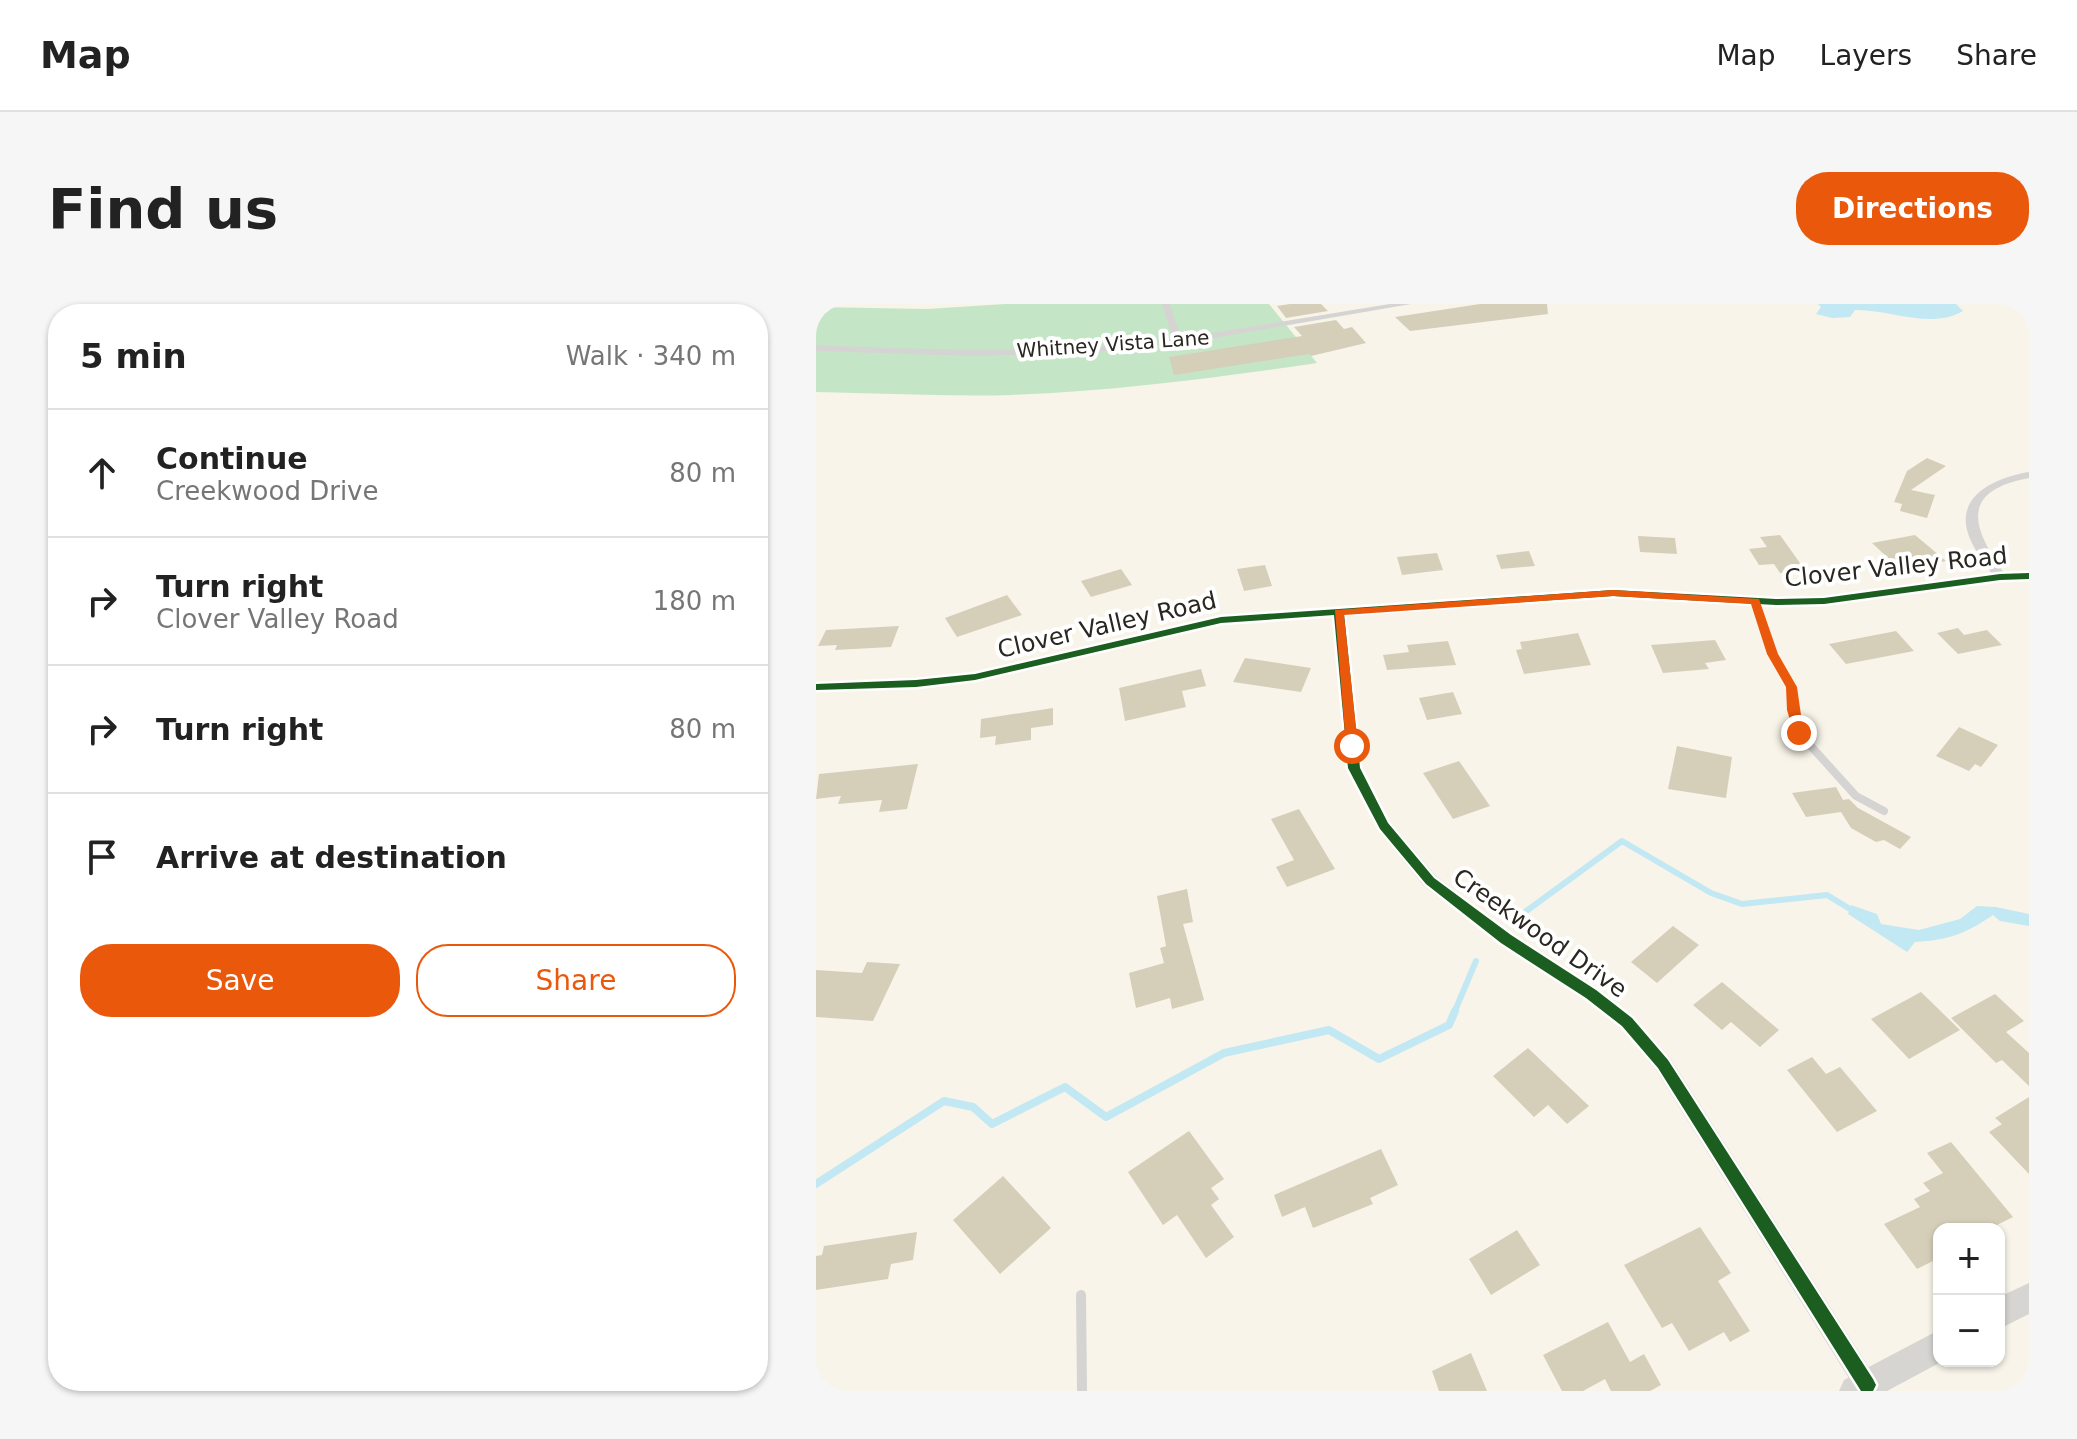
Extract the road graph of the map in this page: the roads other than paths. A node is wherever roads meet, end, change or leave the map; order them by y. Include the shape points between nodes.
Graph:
1 (1166, 304) edge
2 (1353, 304) edge
3 (1407, 304) edge
4 (1362, 312) junction
5 (1178, 341) junction
6 (816, 348) edge
7 (2029, 475) edge
8 (2029, 576) edge
9 (2000, 577) junction
10 (1756, 601) junction
11 (1339, 612) junction
12 (816, 687) edge
13 (1884, 811) dead end
14 (1081, 1295) dead end
15 (2029, 1298) edge
16 (2005, 1311) edge
17 (1933, 1349) edge
18 (1861, 1388) edge
19 (1082, 1391) edge

1 - 5 street
2 - 4 street
3 - 4 street, Whitney Vista Lane
4 - 5 street, Whitney Vista Lane
5 - 6 street, Whitney Vista Lane via 1015,352
7 - 9 street via 2001,481 1973,506 1971,525
8 - 9 street, Clover Valley Road
9 - 10 street, Clover Valley Road via 1824,601
10 - 11 street, Clover Valley Road via 1613,593
10 - 13 lane via 1773,654 1792,687 1799,733 1856,796
11 - 12 street, Clover Valley Road via 1176,628 974,677
11 - 18 street, Creekwood Drive via 1354,768 1384,826 1430,881 1627,1022 1663,1064
14 - 19 lane
15 - 16 street
17 - 18 street

